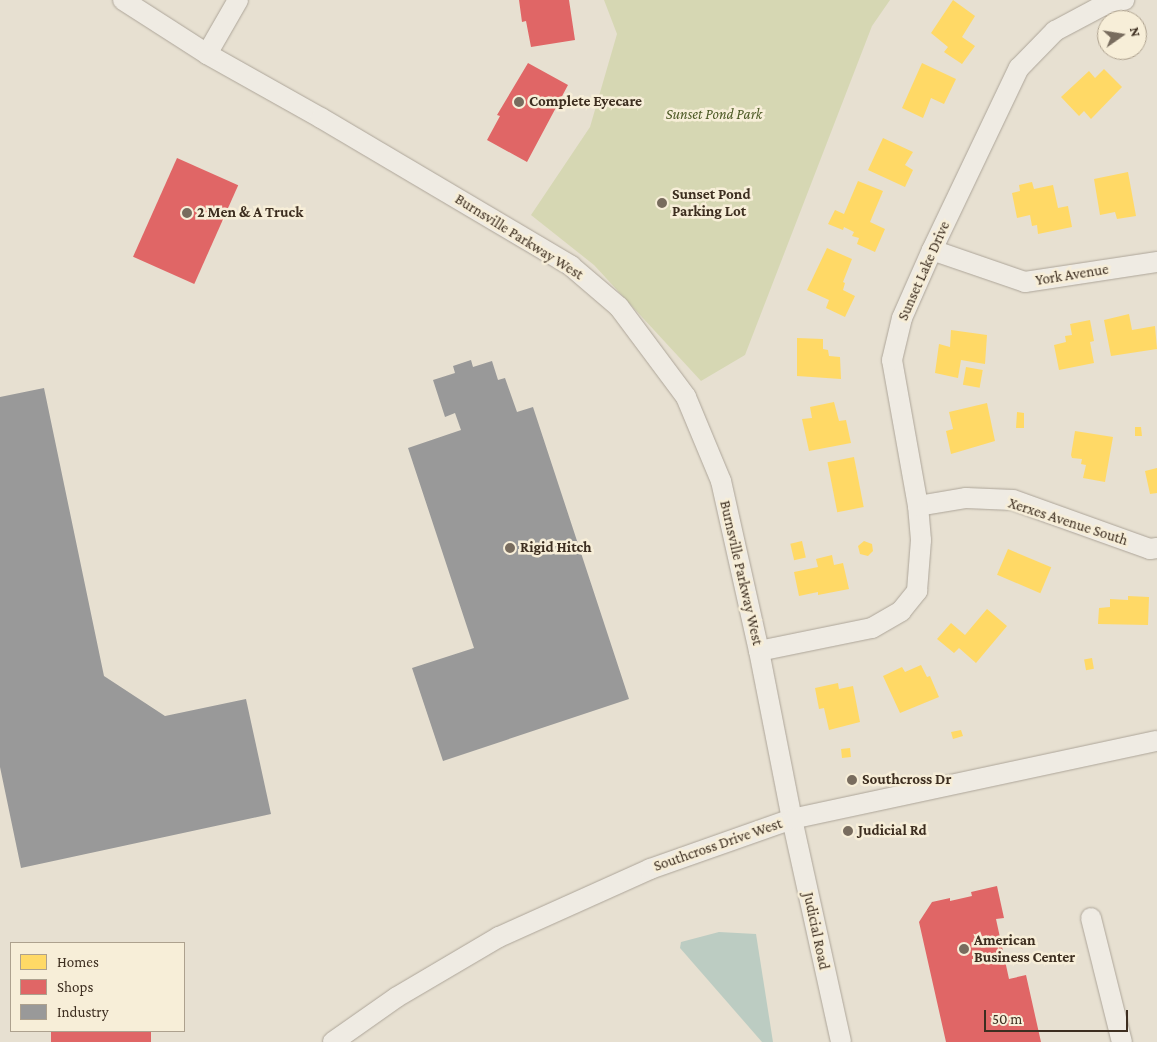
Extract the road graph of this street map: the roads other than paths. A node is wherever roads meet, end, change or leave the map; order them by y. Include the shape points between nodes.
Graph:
1 (124, 0) edge
2 (238, 0) edge
3 (1124, 0) edge
4 (208, 54) junction
5 (932, 250) junction
6 (1157, 262) edge
7 (918, 506) junction
8 (1157, 548) edge
9 (759, 652) junction
10 (1149, 743) edge
11 (792, 819) junction
12 (1091, 918) dead end
13 (333, 1042) edge
14 (841, 1042) edge
15 (1122, 1042) edge

1 - 4 street, Burnsville Parkway West
2 - 4 street
3 - 5 street, Sunset Lake Drive via 1104,6 1055,31 1019,68
4 - 9 street, Burnsville Parkway West via 529,240 571,266 619,307 686,397 714,464
5 - 6 street, York Avenue via 1025,282
5 - 7 street, Sunset Lake Drive via 902,318 892,360
7 - 8 street, Xerxes Avenue South via 966,498 1013,500 1150,549
7 - 9 street, Sunset Lake Drive via 921,540 917,591 901,611 872,628
9 - 11 street, Burnsville Parkway West
10 - 11 street, Southcross Drive West
11 - 13 street, Southcross Drive West via 650,869 499,937 397,997
11 - 14 street, Judicial Road
12 - 15 street

